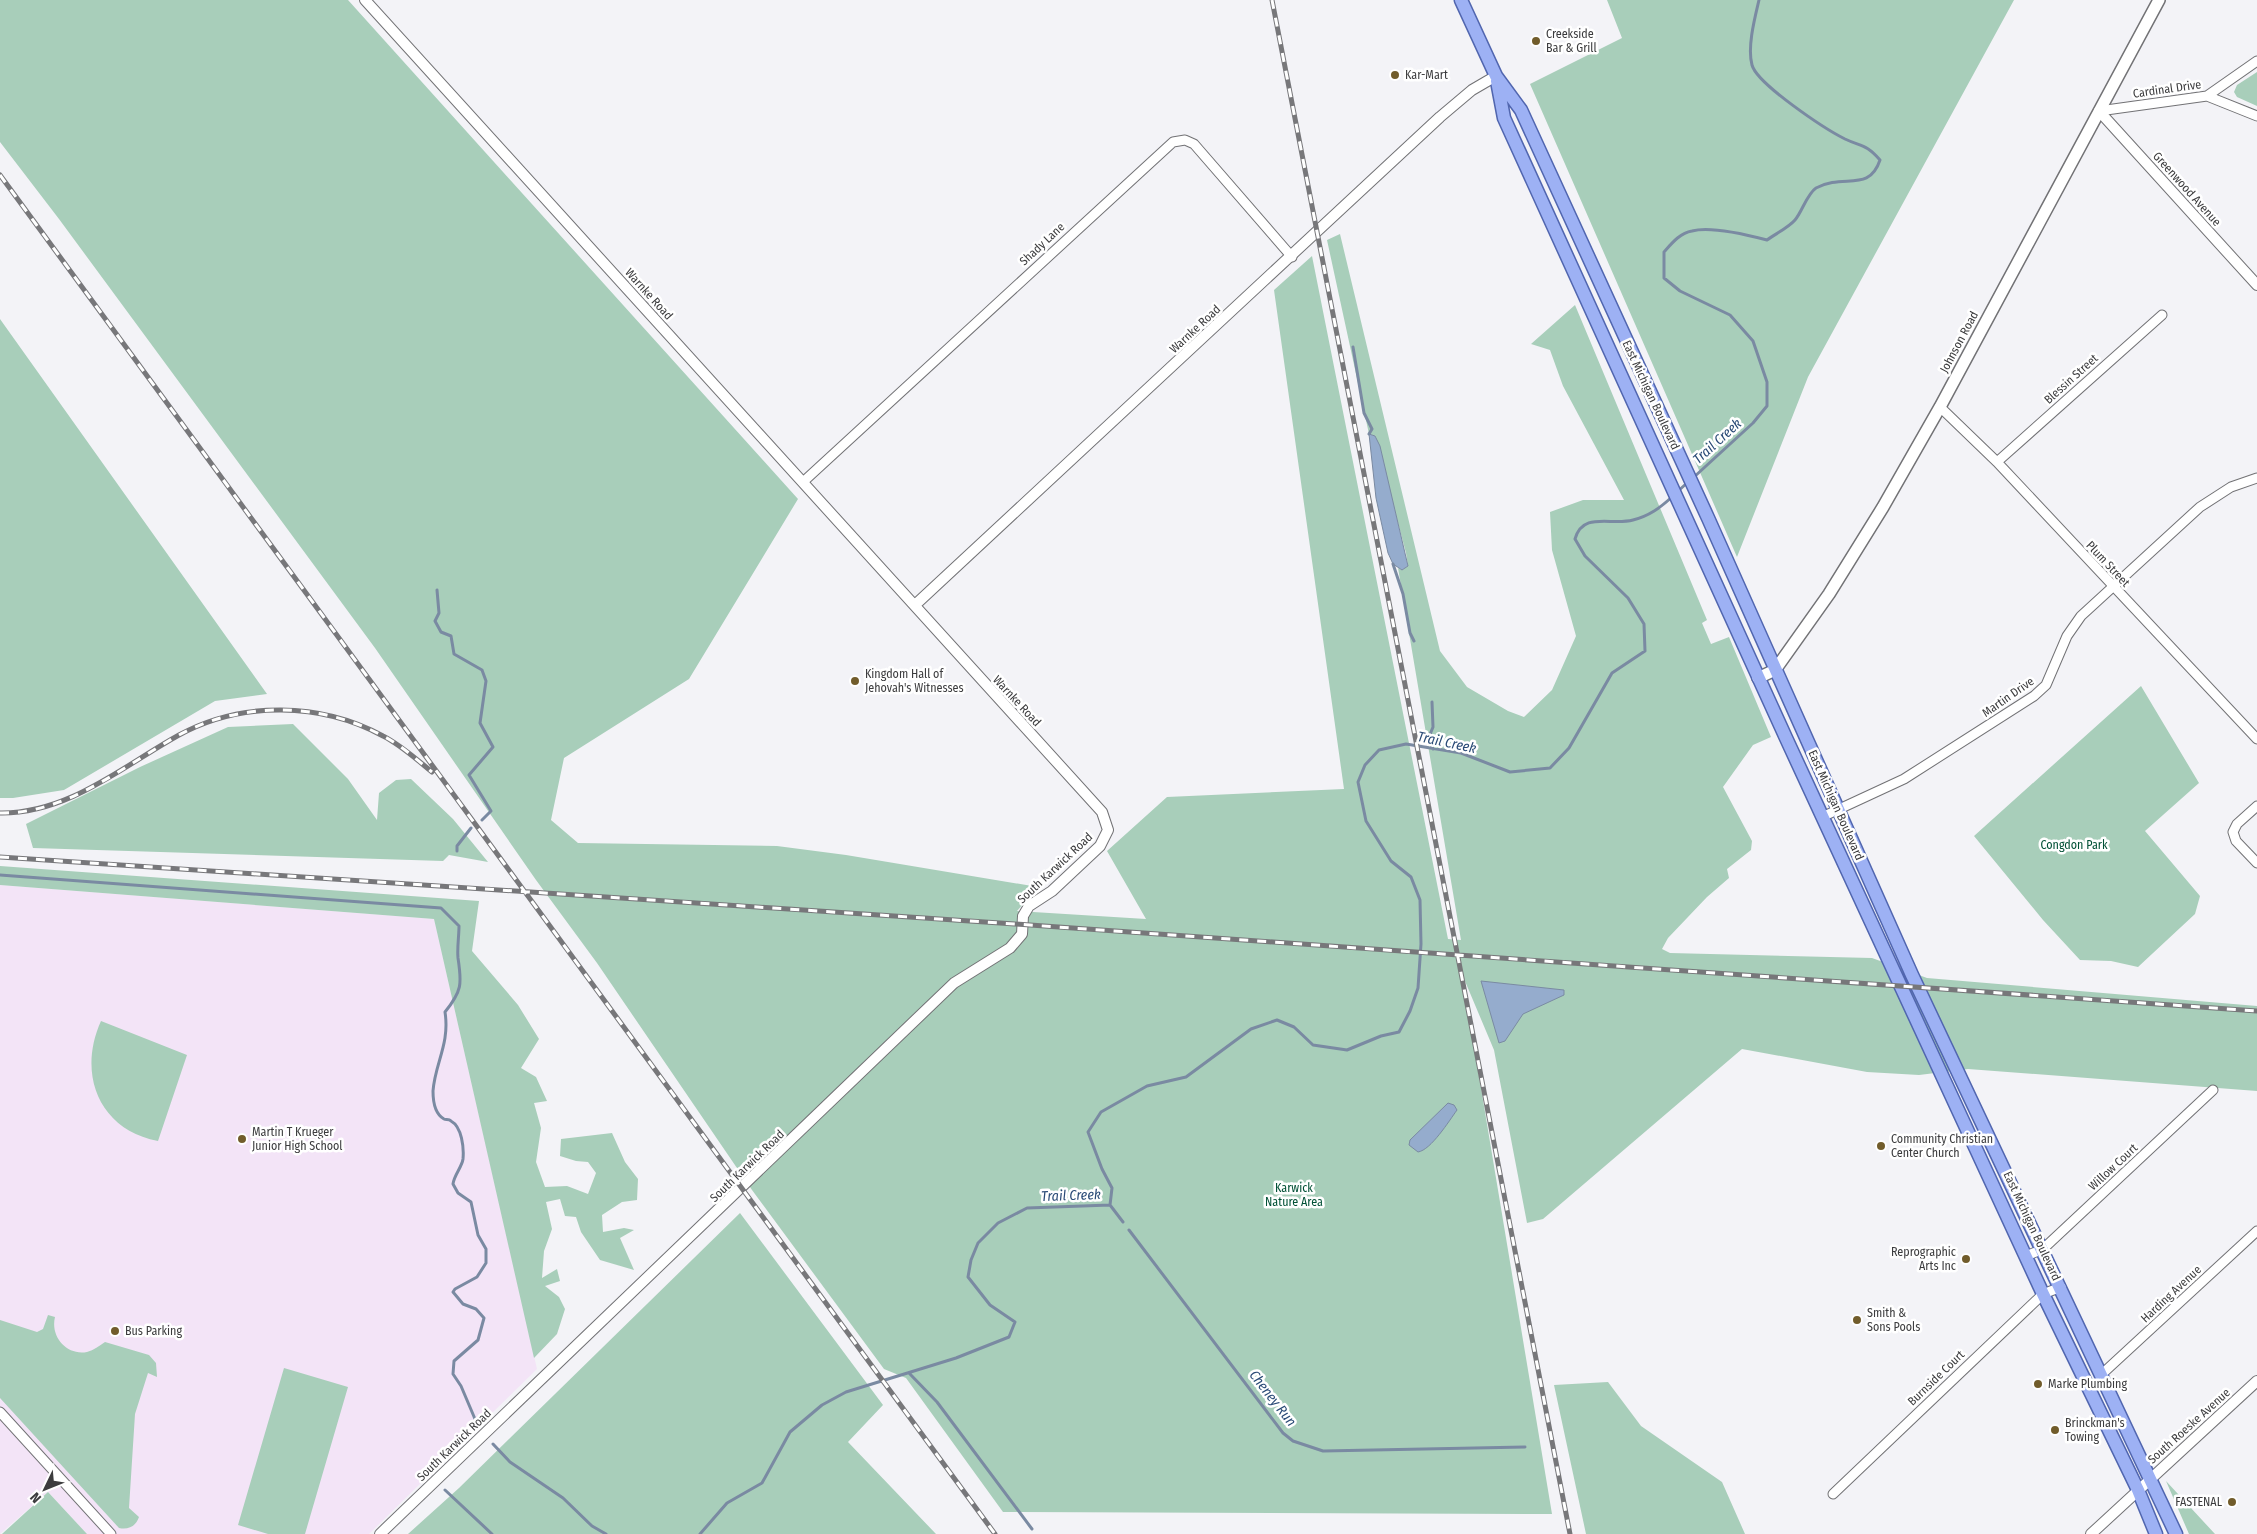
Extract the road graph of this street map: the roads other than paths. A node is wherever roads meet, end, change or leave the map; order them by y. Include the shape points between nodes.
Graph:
1 (365, 0) edge
2 (1461, 0) edge
3 (2158, 0) edge
4 (2257, 61) edge
5 (1496, 76) junction
6 (2207, 96) junction
7 (2099, 111) junction
8 (2257, 116) edge
9 (1292, 256) junction
10 (2257, 285) edge
11 (2162, 315) dead end
12 (1940, 406) junction
13 (1997, 462) junction
14 (2257, 478) edge
15 (803, 482) junction
16 (2112, 587) junction
17 (915, 606) junction
18 (1775, 670) junction
19 (1758, 678) junction
20 (2257, 739) edge
21 (2257, 806) edge
22 (1838, 810) junction
23 (1102, 812) joint
24 (1822, 817) junction
25 (2257, 863) edge
26 (2213, 1090) dead end
27 (2257, 1231) edge
28 (2044, 1249) junction
29 (2026, 1256) junction
30 (2061, 1287) junction
31 (2043, 1294) junction
32 (2102, 1374) junction
33 (2257, 1380) edge
34 (0, 1412) edge
35 (2150, 1478) junction
36 (2138, 1490) junction
37 (1833, 1494) dead end
38 (111, 1534) edge
39 (380, 1534) edge
40 (2091, 1534) edge
41 (2156, 1534) edge
42 (2176, 1534) edge

1 - 15 street, Warnke Road
2 - 5 main road, East Michigan Boulevard
3 - 7 main road, Johnson Road
4 - 6 street, Cardinal Drive
5 - 9 street, Warnke Road via 1472,90 1440,117
5 - 18 main road, East Michigan Boulevard via 1521,110
5 - 19 main road, East Michigan Boulevard via 1504,118
6 - 7 street, Cardinal Drive
6 - 8 street
7 - 10 street, Greenwood Avenue
7 - 12 main road, Johnson Road
9 - 15 street, Shady Lane via 1194,144 1185,140 1174,142
9 - 17 street, Warnke Road
11 - 13 street, Blessin Street
12 - 13 street, Plum Street
12 - 18 main road, Johnson Road via 1847,566
13 - 16 street, Plum Street
14 - 16 street, Martin Drive via 2231,487 2200,507
15 - 17 street, Warnke Road
16 - 20 street, Plum Street
16 - 22 street, Martin Drive via 2080,616 2067,636 2046,685 2034,696 1904,779
17 - 23 street, Warnke Road
18 - 19 main road
18 - 22 main road, East Michigan Boulevard
19 - 24 main road, East Michigan Boulevard
21 - 25 street via 2233,832 2236,841
22 - 24 street, Martin Drive
22 - 28 main road, East Michigan Boulevard via 1912,975
23 - 39 street, South Karwick Road via 1108,830 1100,846 1052,891 1029,906 1023,916 1022,934 1010,948 954,983
24 - 29 main road, East Michigan Boulevard
26 - 28 street, Willow Court
27 - 32 street, Harding Avenue
28 - 29 street, Willow Court
28 - 30 main road, East Michigan Boulevard
29 - 31 main road, East Michigan Boulevard
30 - 31 street, Burnside Court
30 - 32 main road, East Michigan Boulevard
31 - 36 main road, East Michigan Boulevard
31 - 37 street, Burnside Court
32 - 35 main road, East Michigan Boulevard
33 - 35 street, South Roeske Avenue
34 - 38 street
35 - 36 street, South Roeske Avenue
35 - 42 main road, East Michigan Boulevard
36 - 40 street, South Roeske Avenue
36 - 41 main road, East Michigan Boulevard

